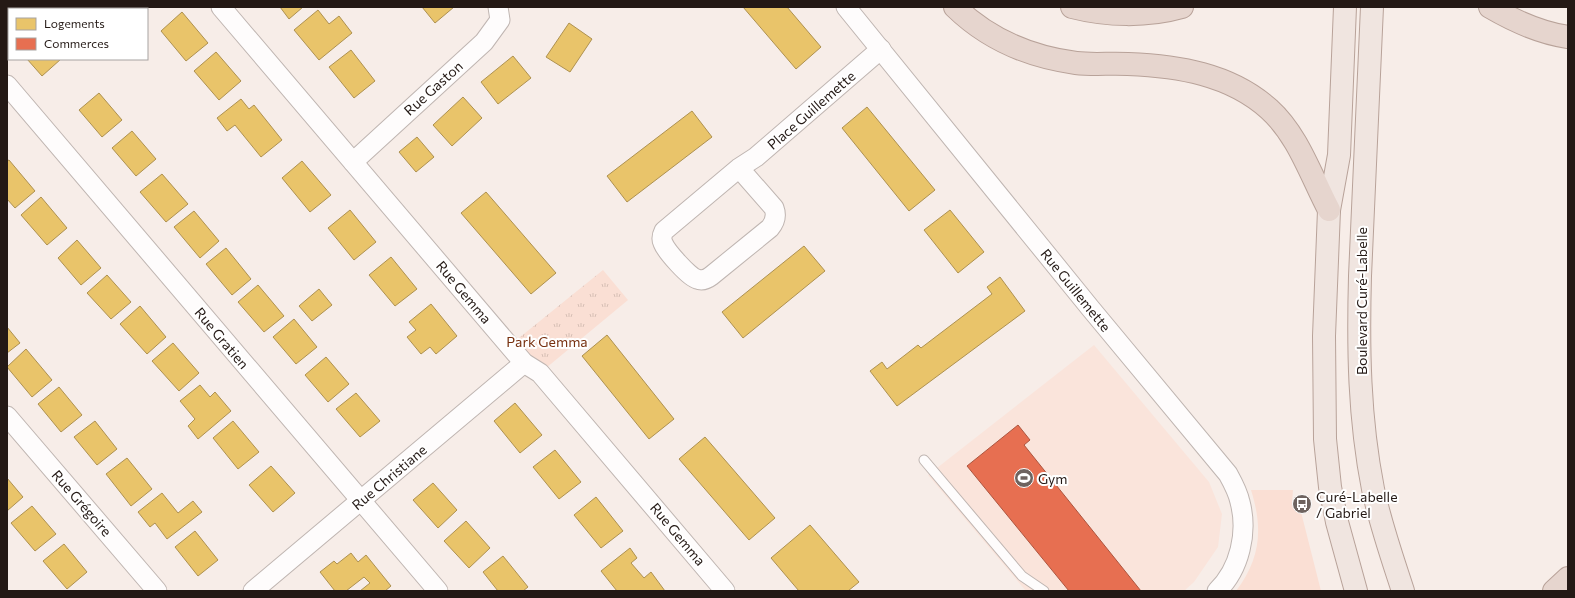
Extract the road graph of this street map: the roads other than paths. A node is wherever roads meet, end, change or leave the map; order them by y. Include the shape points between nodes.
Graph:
1 (221, 7) edge
2 (498, 7) edge
3 (846, 7) edge
4 (955, 7) edge
5 (1072, 7) edge
6 (1182, 7) edge
7 (1345, 7) edge
8 (1372, 7) edge
9 (1490, 7) edge
10 (1568, 37) edge
11 (881, 49) junction
12 (7, 85) edge
13 (353, 162) junction
14 (739, 168) junction
15 (1329, 210) junction
16 (524, 363) junction
17 (7, 416) edge
18 (924, 460) dead end
19 (361, 500) junction
20 (1568, 578) edge
21 (157, 591) edge
22 (253, 591) edge
23 (438, 591) edge
24 (725, 591) edge
25 (1044, 591) edge
26 (1218, 591) edge
27 (1356, 591) edge
28 (1403, 591) edge
29 (1554, 591) edge

1 - 13 street, Rue Gemma
2 - 13 street, Rue Gaston via 500,20 484,42
3 - 11 street, Rue Guillemette
4 - 15 highway via 988,33 1014,47 1035,54 1077,63 1147,65 1187,70 1241,88 1270,110 1284,125
5 - 6 highway via 1103,13 1131,14
7 - 15 main road via 1339,155
8 - 28 main road, Boulevard Curé-Labelle via 1360,276 1360,394 1373,489
9 - 10 highway via 1529,27
11 - 14 street, Place Guillemette via 756,157
11 - 26 street, Rue Guillemette via 1228,474 1240,502 1243,533 1236,563
12 - 19 street, Rue Gratien
13 - 16 street, Rue Gemma
14 - 14 street, Place Guillemette via 662,234 665,247 689,275 696,279 704,280 712,276 775,221 772,204
15 - 27 main road via 1324,336 1325,439 1330,487 1346,560
16 - 19 street, Rue Christiane
16 - 24 street, Rue Gemma via 540,373
17 - 21 street, Rue Grégoire
18 - 25 lane via 1022,576
19 - 22 street, Rue Christiane
19 - 23 street, Rue Gratien
20 - 29 highway

